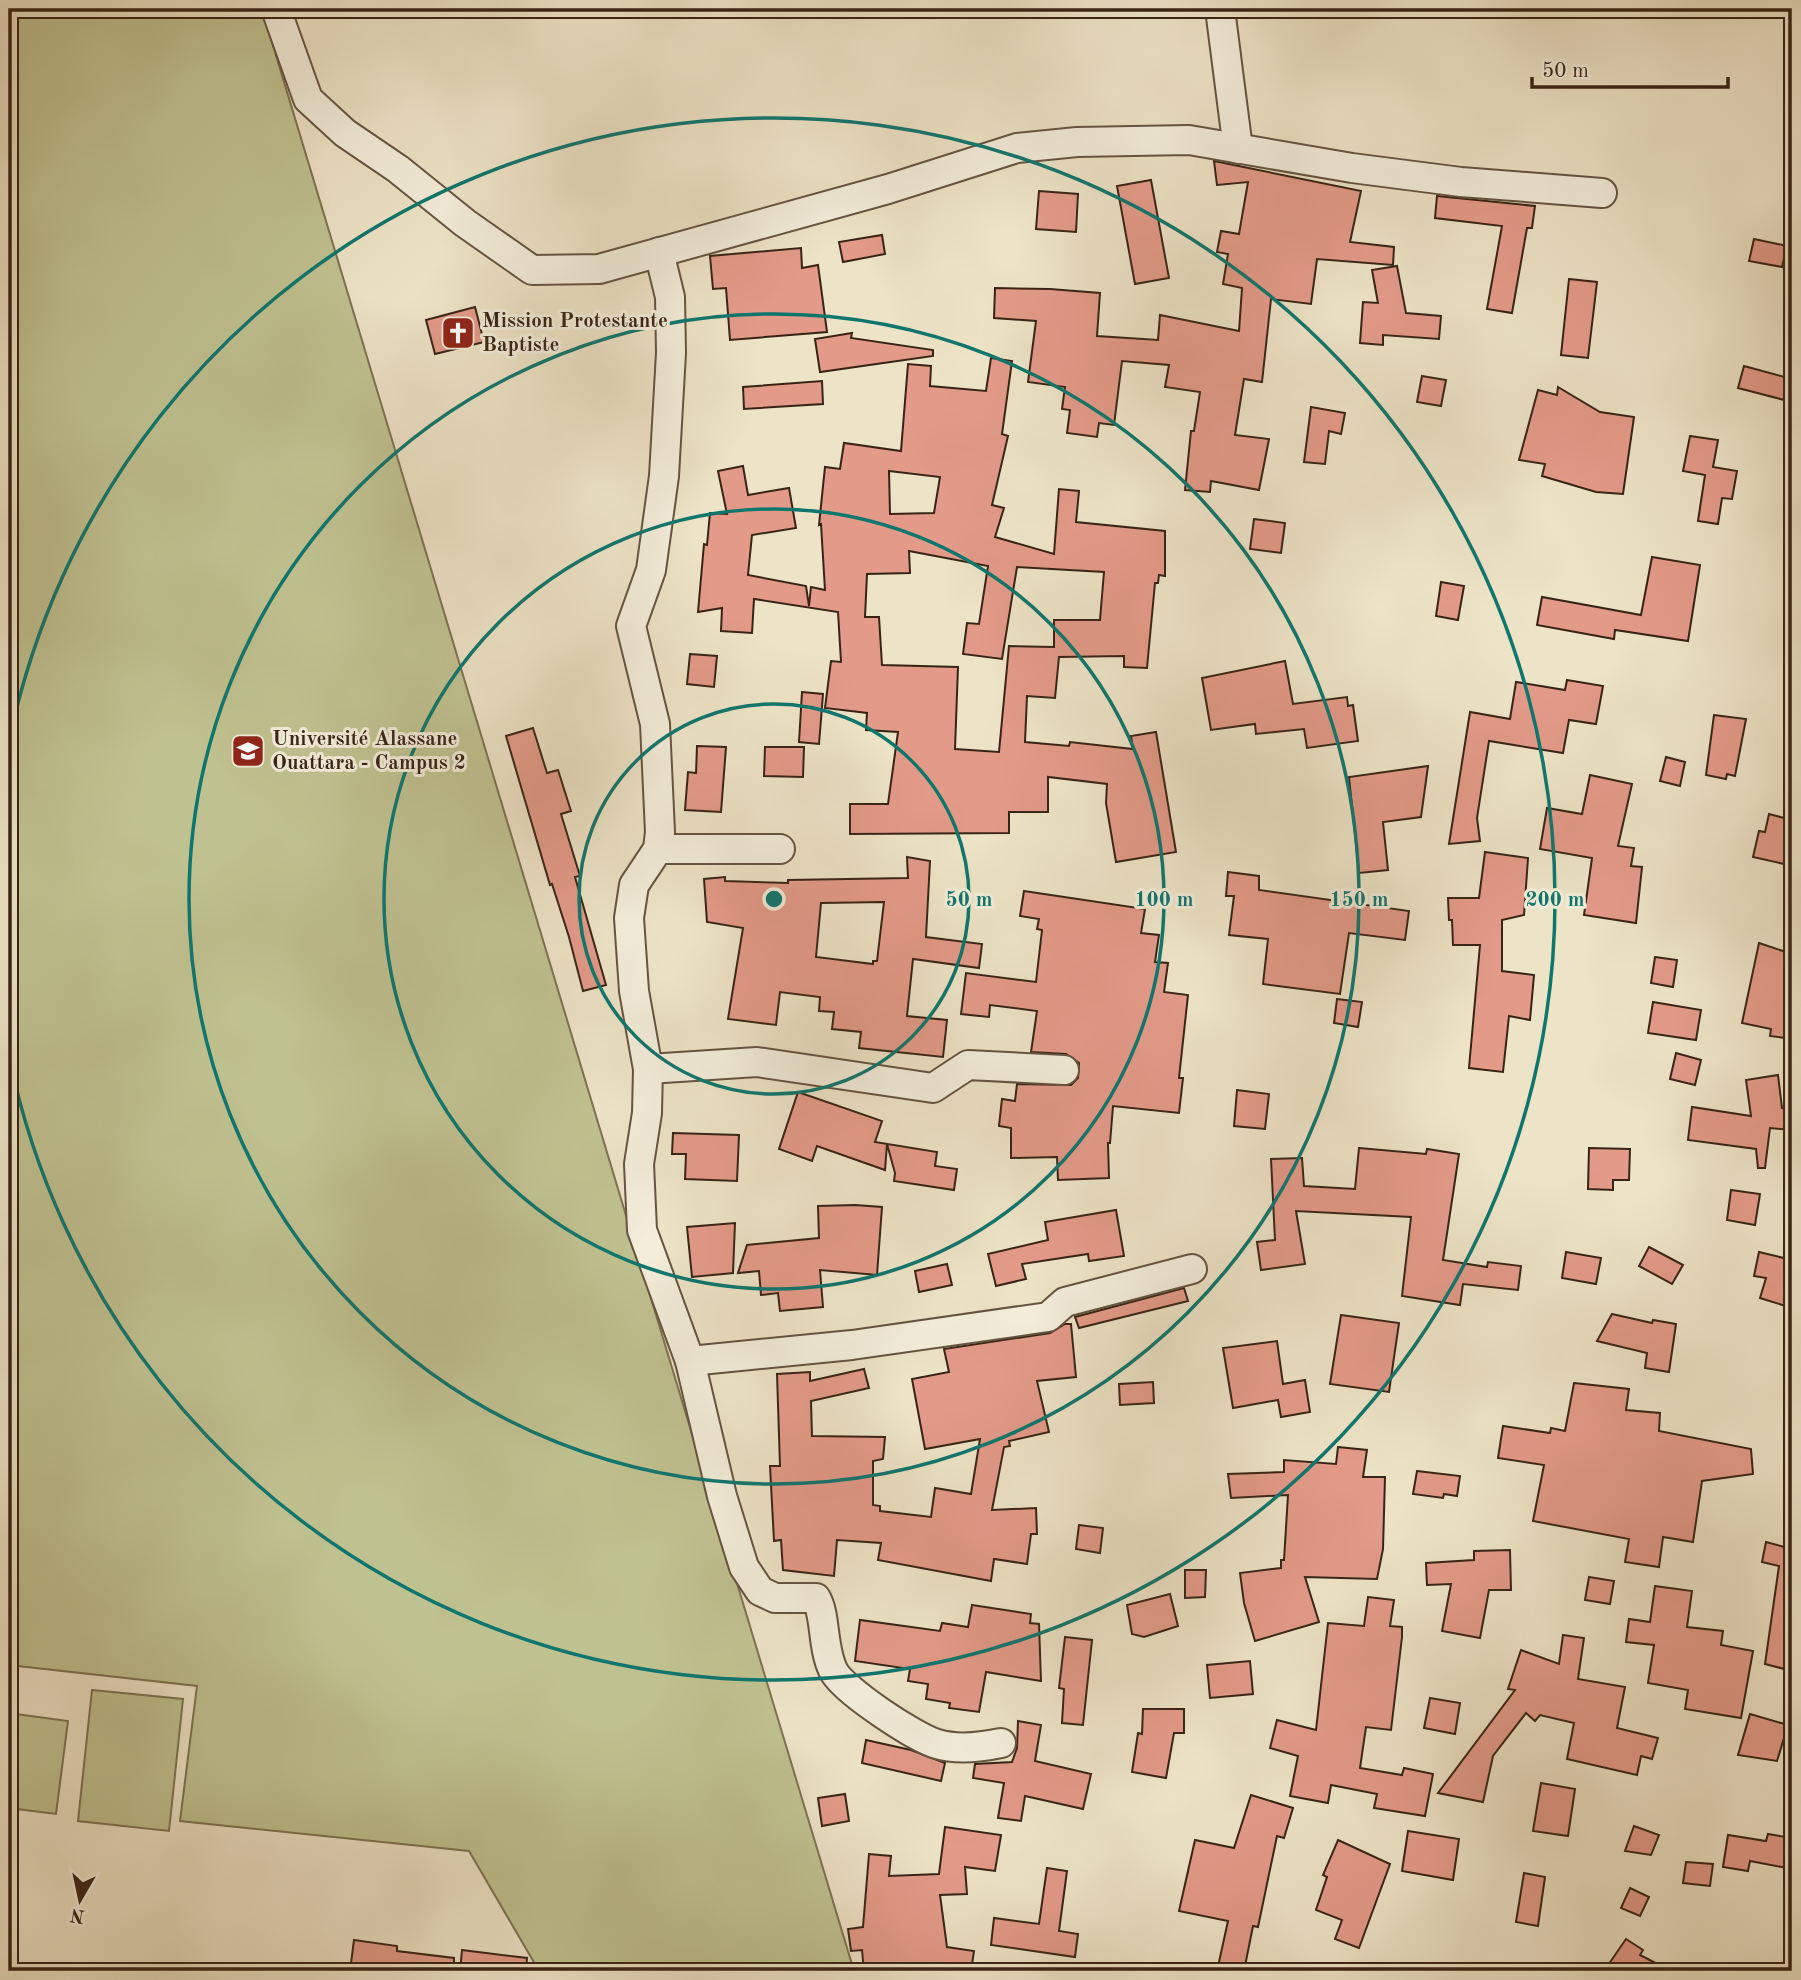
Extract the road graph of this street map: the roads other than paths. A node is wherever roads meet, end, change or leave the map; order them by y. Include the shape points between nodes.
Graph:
1 (276, 9) edge
2 (1220, 9) edge
3 (1238, 149) junction
4 (1602, 193) dead end
5 (659, 252) junction
6 (658, 849) junction
7 (780, 849) dead end
8 (648, 1069) junction
9 (1064, 1070) dead end
10 (1192, 1269) dead end
11 (690, 1361) junction
12 (1001, 1743) dead end

1 - 5 street via 307,99 345,133 533,270 599,269
2 - 3 street
3 - 4 street via 1461,182
3 - 5 street via 1189,140 1017,148
5 - 6 street via 670,297 664,476 651,570 631,626 655,724
6 - 7 street
6 - 8 street via 634,885 629,918 634,991
8 - 9 street via 757,1062 933,1088 968,1065
8 - 11 street via 639,1164 642,1230
10 - 11 street via 1065,1302 1048,1317 852,1345
11 - 12 street via 722,1496 744,1567 760,1591 775,1598 816,1598 834,1673 897,1723 937,1744 979,1747

